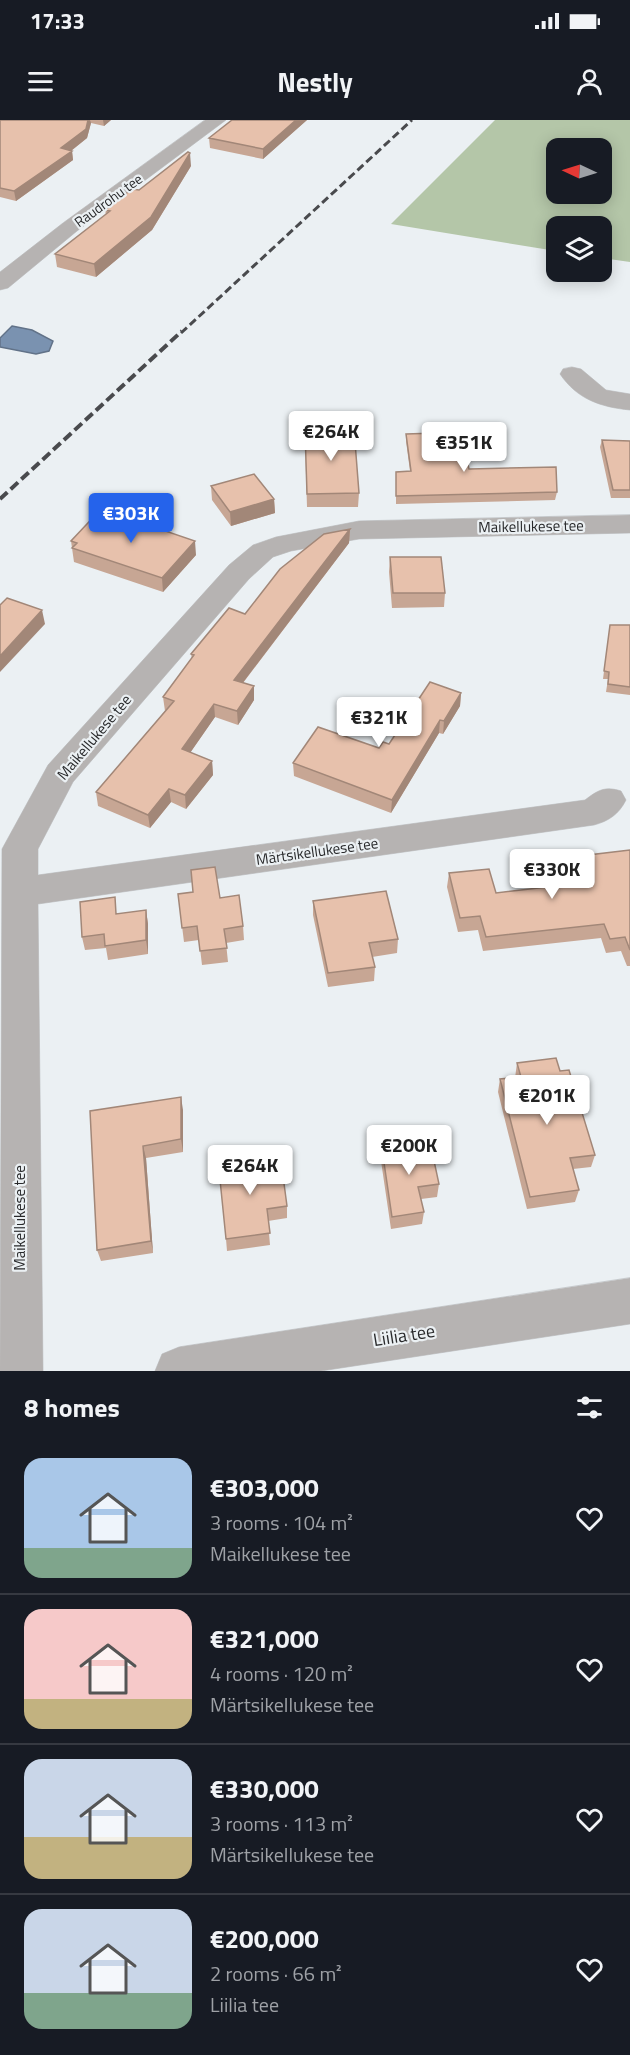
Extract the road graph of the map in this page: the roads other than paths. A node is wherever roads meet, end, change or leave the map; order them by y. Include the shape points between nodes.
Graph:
1 (217, 120) edge
2 (0, 282) edge
3 (572, 374) dead end
4 (630, 402) edge
5 (630, 524) edge
6 (609, 800) dead end
7 (21, 892) junction
8 (630, 1301) edge
9 (18, 1371) edge
10 (179, 1371) edge

1 - 2 street, Raudrohu tee
3 - 4 street via 587,391 601,398
5 - 7 street, Maikellukese tee via 359,530 263,551 239,572 60,774 20,849
6 - 7 street, Märtsikellukese tee via 594,812
7 - 9 street, Maikellukese tee
8 - 10 street, Liilia tee

